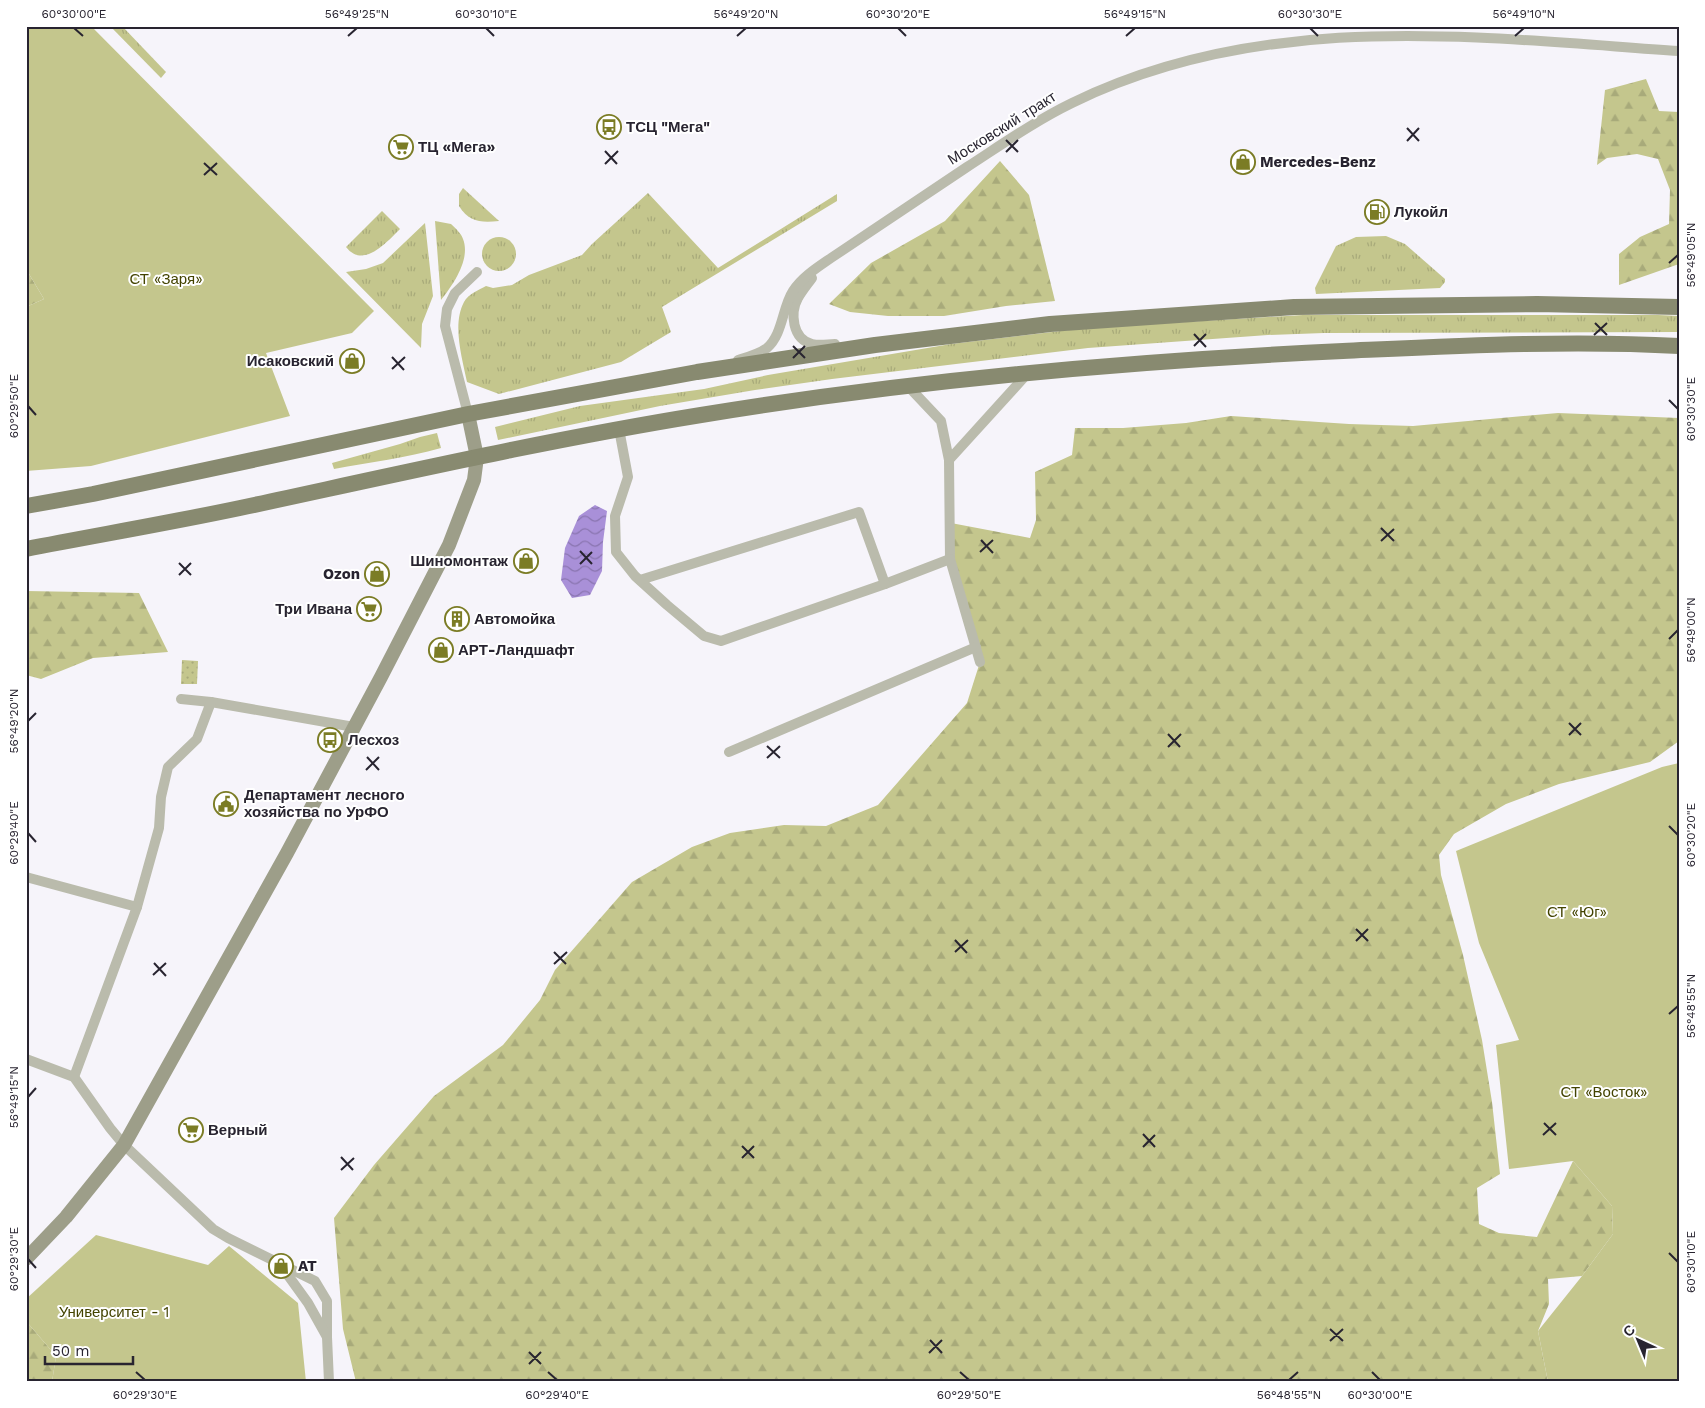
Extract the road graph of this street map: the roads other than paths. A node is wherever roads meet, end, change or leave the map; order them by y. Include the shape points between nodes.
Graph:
1 (1679, 51) edge
2 (831, 258) junction
3 (476, 272) dead end
4 (1679, 307) edge
5 (875, 345) junction
6 (1679, 346) edge
7 (707, 371) junction
8 (1028, 373) junction
9 (907, 385) junction
10 (468, 414) junction
11 (619, 429) junction
12 (477, 457) junction
13 (949, 460) junction
14 (26, 506) edge
15 (26, 550) edge
16 (950, 559) junction
17 (640, 580) junction
18 (885, 584) junction
19 (976, 647) junction
20 (980, 662) dead end
21 (181, 699) dead end
22 (211, 702) junction
23 (354, 727) junction
24 (729, 752) dead end
25 (26, 877) edge
26 (137, 907) junction
27 (26, 1059) edge
28 (74, 1077) junction
29 (124, 1145) junction
30 (26, 1259) edge
31 (280, 1264) junction
32 (327, 1337) junction
33 (329, 1382) edge

1 - 2 street, Московский тракт via 1379,35 1264,44 1176,63 1105,88 1046,116
2 - 5 street, Московский тракт via 798,297 794,316 796,331 810,344 862,342
2 - 7 street, Московский тракт via 795,288 774,340 767,348
3 - 10 street via 455,292 447,309 445,326
4 - 5 main road via 1553,304 1294,307 1050,324
5 - 7 main road
6 - 8 main road via 1487,344 1240,356
7 - 10 main road
8 - 9 main road
8 - 13 street
9 - 11 main road
9 - 13 street via 940,421
10 - 12 street
10 - 14 main road
11 - 12 main road
11 - 17 street via 628,477 615,516 616,552
12 - 15 main road
12 - 23 street via 474,480 449,546
13 - 16 street
16 - 18 street
16 - 19 street
17 - 18 street via 704,636 721,641
17 - 18 street via 860,512
19 - 20 street
19 - 24 street
21 - 22 street
22 - 23 street
22 - 26 street via 198,739 168,767 160,797 159,828
23 - 29 street
25 - 26 street
26 - 28 street
27 - 28 street
28 - 29 street
29 - 30 street via 66,1217
29 - 31 street via 213,1229
31 - 32 street
31 - 32 street via 315,1281 328,1301
32 - 33 street

